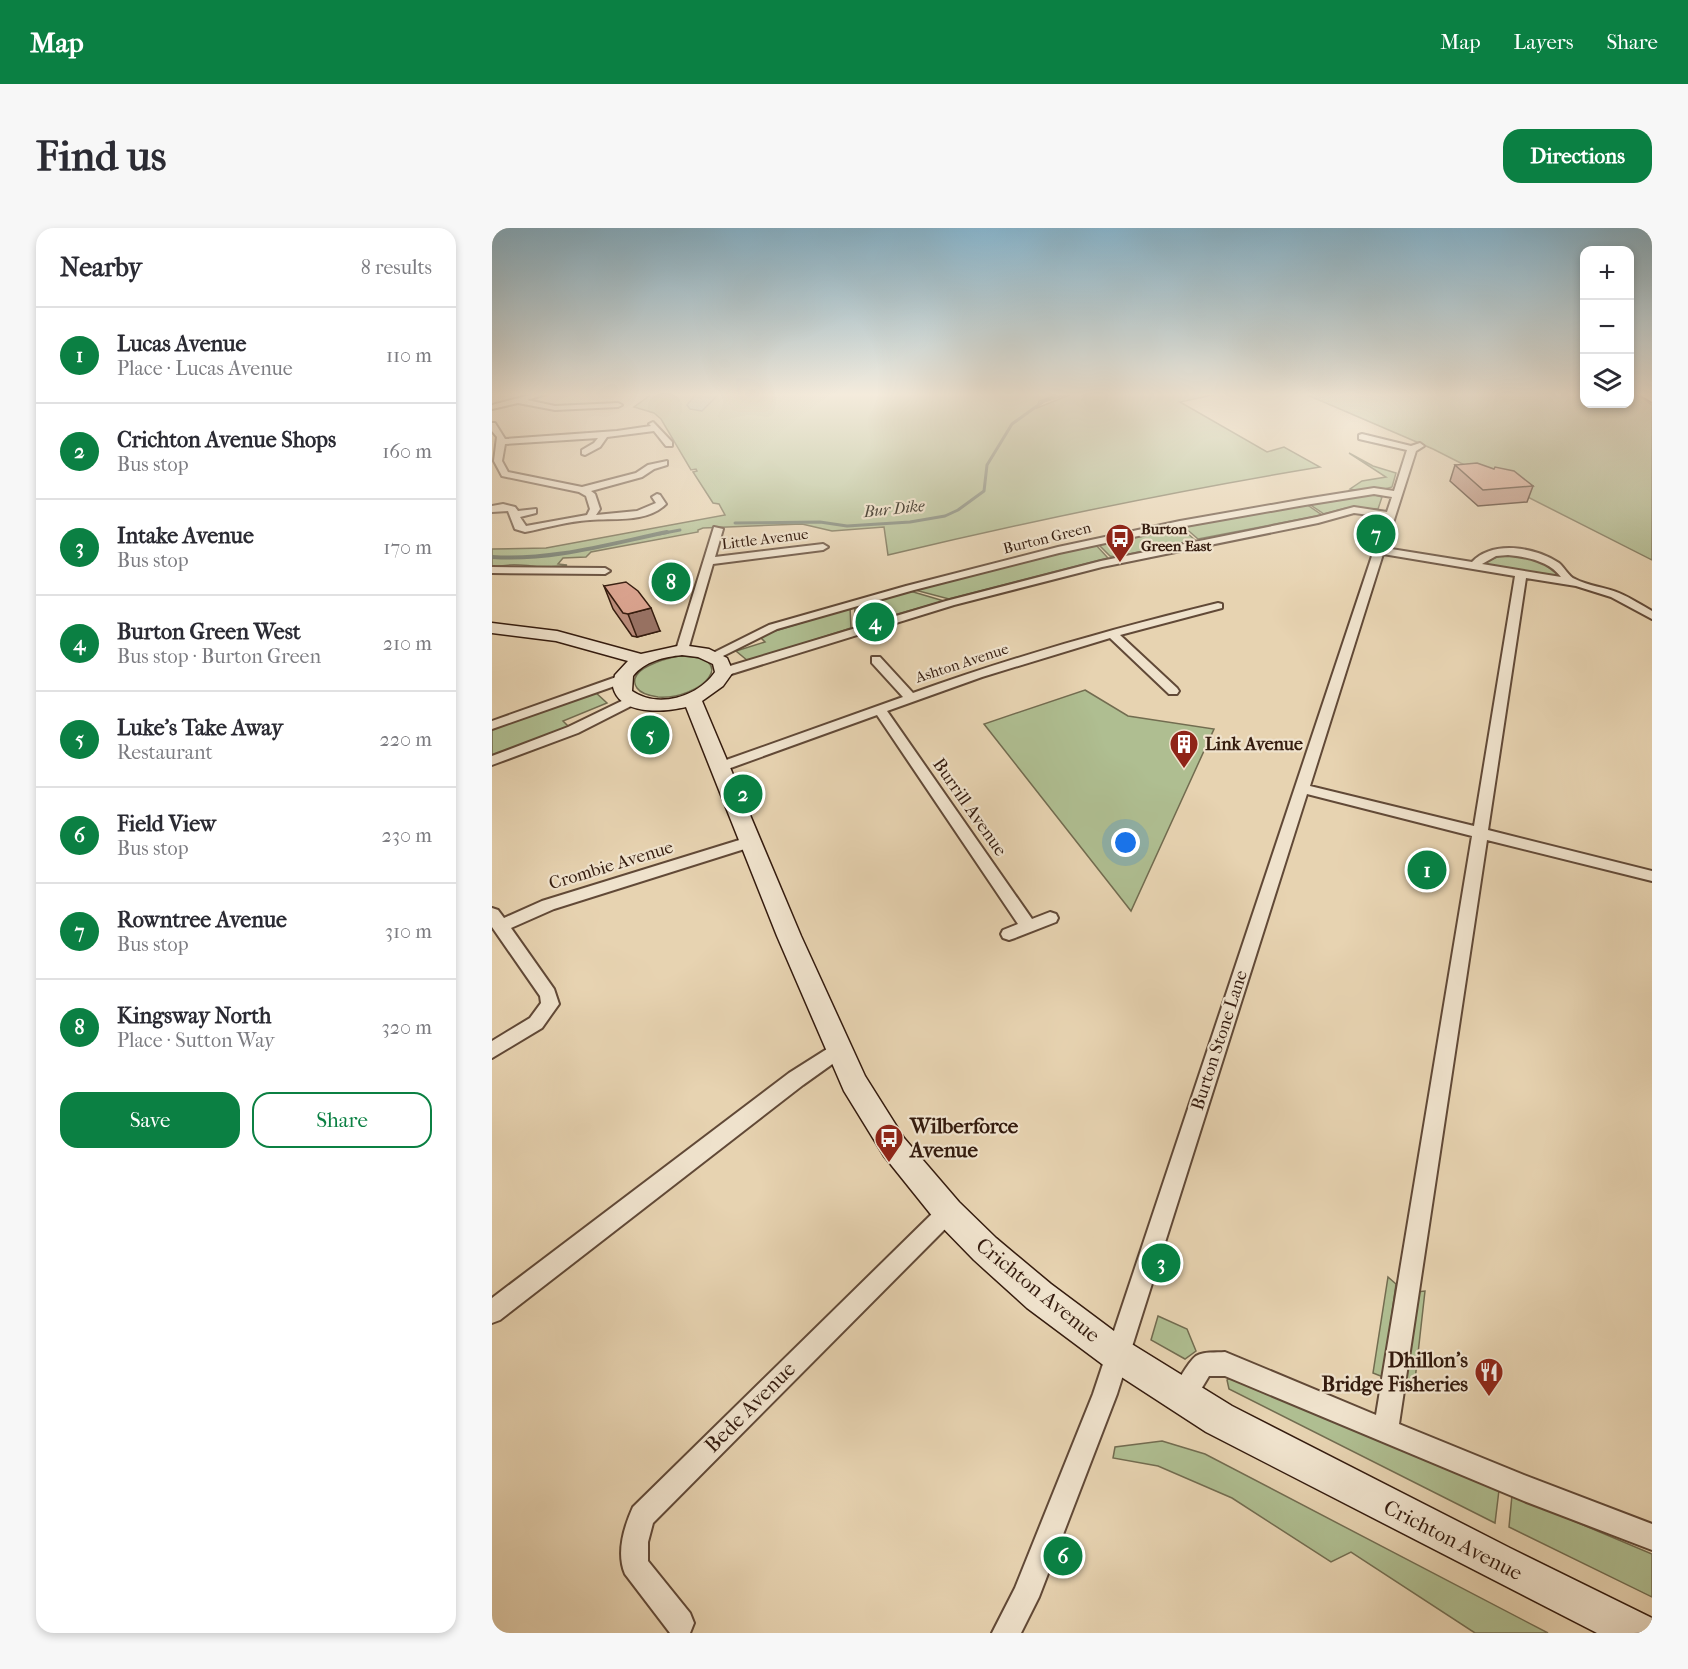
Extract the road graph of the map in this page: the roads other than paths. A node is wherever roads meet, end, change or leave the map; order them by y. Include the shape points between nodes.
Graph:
1 (497, 460) edge
2 (1411, 460) edge
3 (664, 463) dead end
4 (645, 481) junction
5 (582, 490) junction
6 (1398, 495) junction
7 (492, 509) edge
8 (533, 511) dead end
9 (514, 515) junction
10 (1391, 515) junction
11 (590, 517) junction
12 (718, 529) dead end
13 (823, 547) dead end
14 (1379, 550) junction
15 (577, 560) dead end
16 (710, 561) junction
17 (1474, 566) junction
18 (492, 570) edge
19 (567, 571) junction
20 (605, 571) dead end
21 (1521, 573) junction
22 (1569, 581) junction
23 (1218, 606) dead end
24 (1652, 616) edge
25 (492, 628) edge
26 (1112, 634) junction
27 (682, 650) junction
28 (713, 656) junction
29 (643, 660) junction
30 (898, 662) dead end
31 (723, 672) junction
32 (622, 679) junction
33 (1186, 686) dead end
34 (1173, 691) junction
35 (1158, 696) dead end
36 (910, 697) junction
37 (692, 699) junction
38 (632, 700) junction
39 (879, 709) junction
40 (492, 725) edge
41 (492, 761) edge
42 (720, 767) junction
43 (1300, 788) junction
44 (1480, 832) junction
45 (749, 842) junction
46 (1652, 876) edge
47 (1050, 918) dead end
48 (496, 920) edge
49 (1029, 927) junction
50 (1009, 934) dead end
51 (492, 1050) edge
52 (838, 1050) junction
53 (948, 1212) junction
54 (492, 1312) edge
55 (1118, 1355) junction
56 (1182, 1396) junction
57 (1386, 1431) junction
58 (1652, 1537) edge
59 (680, 1623) dead end
60 (1006, 1633) edge
61 (1640, 1633) edge

1 - 5 street via 504,474
2 - 6 street, Burton Stone Lane
3 - 4 street via 651,467
4 - 5 street
4 - 11 street via 655,494 661,494 661,504 612,518
5 - 11 street via 594,500
6 - 10 street, Burton Stone Lane
6 - 28 street, Burton Green via 1374,491 1305,502 1058,550 773,627
7 - 9 street via 508,508
8 - 9 street
9 - 11 street via 519,527 525,529
10 - 14 street, Burton Stone Lane
10 - 31 street via 1342,512 1101,564 950,603
12 - 16 street
13 - 16 street, Little Avenue
14 - 17 street
14 - 43 street, Burton Stone Lane
15 - 19 street
16 - 27 street
17 - 21 street
17 - 22 street via 1490,554 1524,554 1559,567
18 - 19 street
19 - 20 street
21 - 22 street
21 - 44 street
22 - 24 street via 1616,595
23 - 26 street, Ashton Avenue
25 - 29 street via 557,636
26 - 34 street
26 - 36 street, Ashton Avenue
27 - 28 street
27 - 29 street
28 - 31 street via 722,663
29 - 32 street
30 - 36 street via 879,664
31 - 37 street via 717,684
32 - 38 street via 621,688
32 - 40 street
33 - 34 street
34 - 35 street
36 - 39 street, Ashton Avenue
37 - 38 street via 650,705
37 - 42 street, Crichton Avenue
38 - 41 street via 573,730
39 - 42 street, Ashton Avenue
39 - 49 street, Burrill Avenue
42 - 45 street, Crichton Avenue
43 - 44 street
43 - 55 street, Burton Stone Lane
44 - 46 street
44 - 57 street
45 - 48 street, Crombie Avenue
45 - 52 street, Crichton Avenue
47 - 49 street
48 - 51 street via 548,994 550,1004 536,1023
49 - 50 street
52 - 53 street, Crichton Avenue via 894,1147
52 - 54 street
53 - 55 street, Crichton Avenue via 1040,1296
53 - 59 street, Bede Avenue via 642,1516 634,1542 634,1565
55 - 56 street, Crichton Avenue
55 - 60 street, Burton Stone Lane via 1029,1587
56 - 57 street via 1203,1365 1224,1364
56 - 61 street, Crichton Avenue via 1343,1484
57 - 58 street

